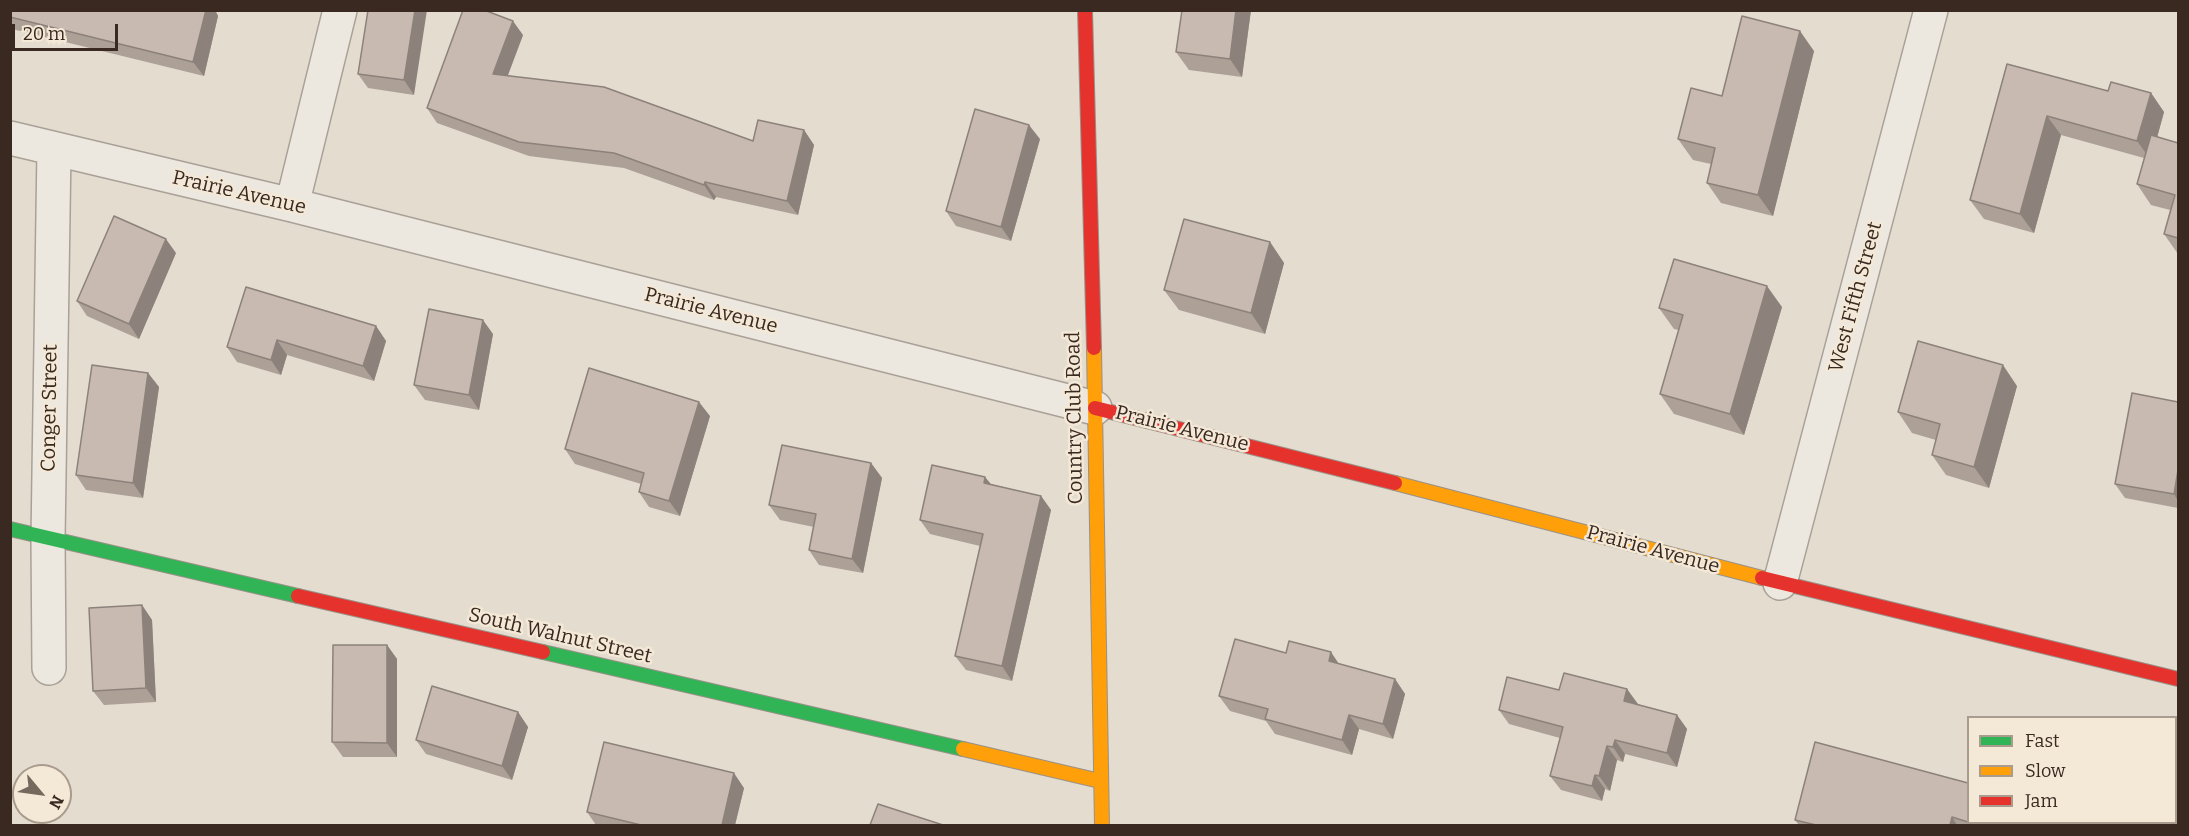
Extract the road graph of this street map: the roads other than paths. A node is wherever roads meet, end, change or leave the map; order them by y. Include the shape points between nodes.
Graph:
1 (340, 10) edge
2 (1084, 10) edge
3 (1931, 10) edge
4 (10, 138) edge
5 (54, 149) junction
6 (292, 205) junction
7 (1095, 408) junction
8 (10, 529) edge
9 (48, 538) junction
10 (1780, 584) junction
11 (49, 668) dead end
12 (2178, 679) edge
13 (1100, 781) junction
14 (1102, 825) edge

1 - 6 street
2 - 7 street, Country Club Road
3 - 10 street, West Fifth Street
4 - 5 street, Prairie Avenue
5 - 6 street, Prairie Avenue
5 - 9 street, Conger Street
6 - 7 street, Prairie Avenue
7 - 10 street, Prairie Avenue
7 - 13 street, Country Club Road
8 - 9 street, South Walnut Street
9 - 11 street, Conger Street
9 - 13 street, South Walnut Street
10 - 12 street, Prairie Avenue
13 - 14 street, Country Club Road

